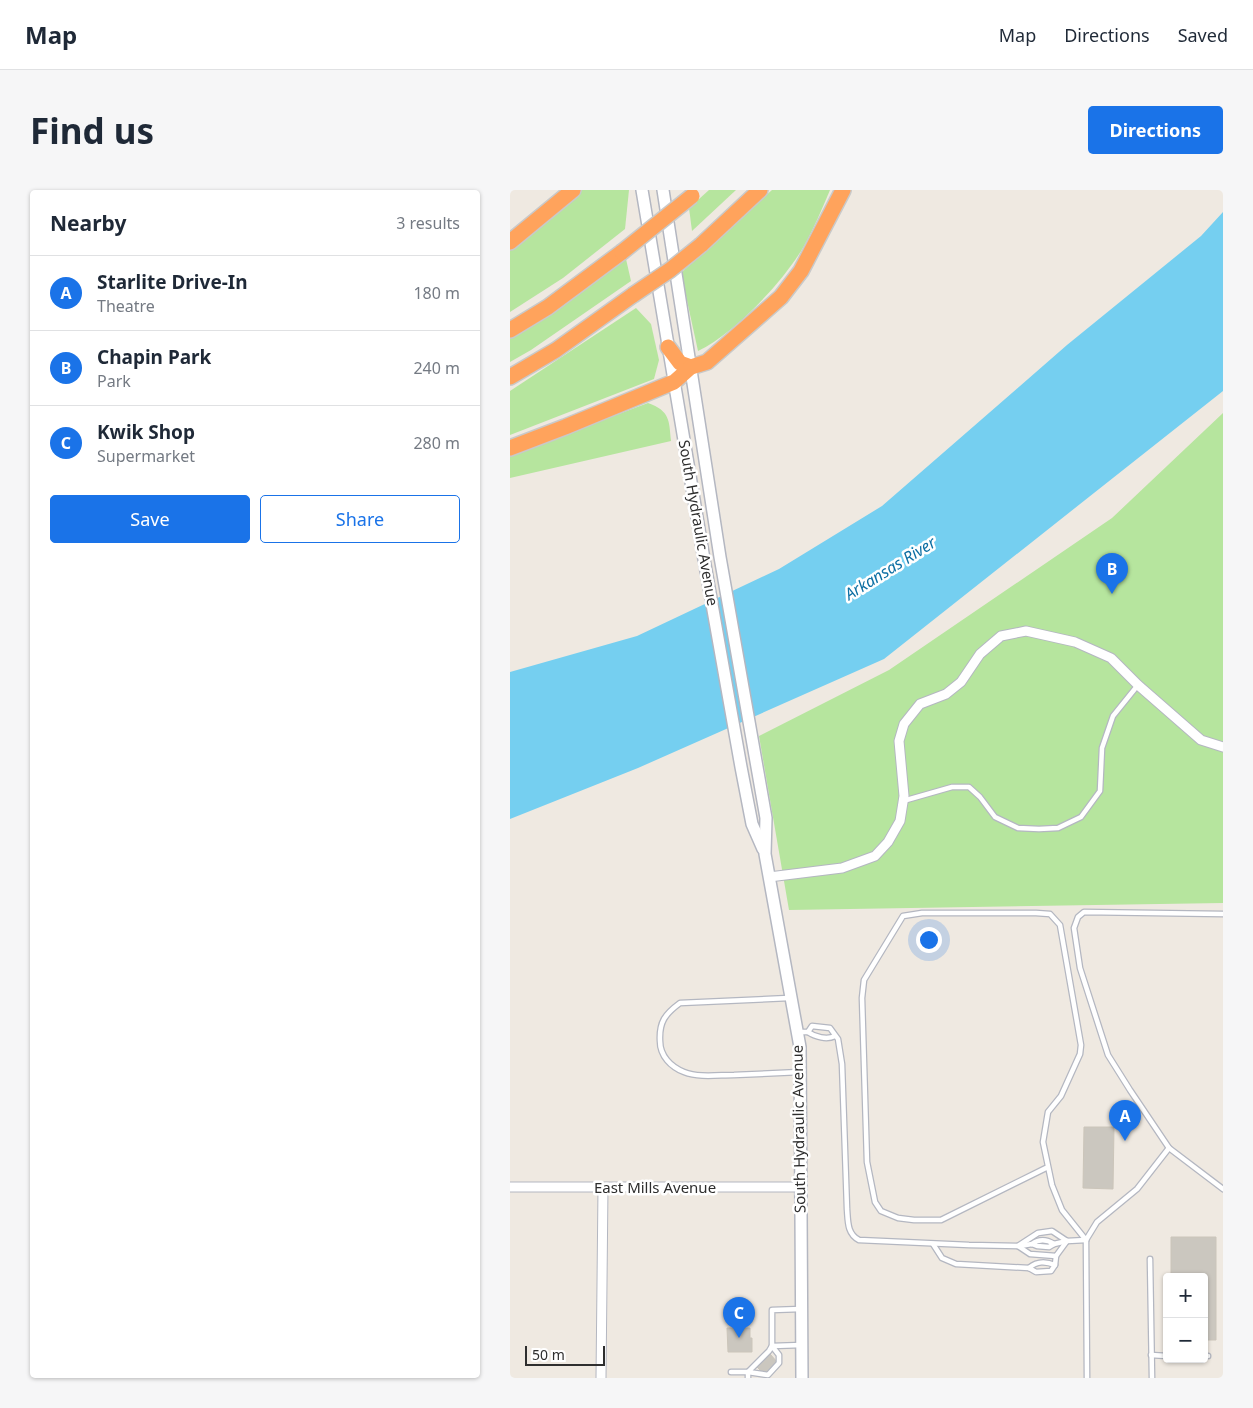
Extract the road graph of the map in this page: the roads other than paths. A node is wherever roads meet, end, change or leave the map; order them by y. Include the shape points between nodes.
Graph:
1 (573, 190) edge
2 (642, 190) edge
3 (663, 190) edge
4 (760, 190) edge
5 (843, 190) edge
6 (696, 193) edge
7 (510, 242) edge
8 (510, 330) edge
9 (668, 347) junction
10 (691, 367) junction
11 (510, 377) edge
12 (674, 382) junction
13 (510, 448) edge
14 (1138, 685) junction
15 (1223, 747) edge
16 (903, 801) junction
17 (765, 854) junction
18 (769, 877) junction
19 (1223, 914) edge
20 (791, 998) junction
21 (802, 1032) junction
22 (835, 1036) junction
23 (800, 1072) junction
24 (1169, 1148) junction
25 (1048, 1167) junction
26 (801, 1187) junction
27 (510, 1188) edge
28 (603, 1188) junction
29 (1223, 1189) edge
30 (1086, 1240) junction
31 (1067, 1242) junction
32 (933, 1244) junction
33 (1018, 1246) junction
34 (1056, 1256) junction
35 (1150, 1258) dead end
36 (1055, 1265) junction
37 (1029, 1268) junction
38 (802, 1309) junction
39 (802, 1345) junction
40 (772, 1346) junction
41 (1151, 1355) junction
42 (1163, 1356) edge
43 (731, 1372) dead end
44 (748, 1375) edge
45 (601, 1378) edge
46 (802, 1378) edge
47 (1087, 1378) edge
48 (1152, 1378) edge

1 - 7 highway
2 - 9 street, South Hydraulic Avenue
3 - 10 street, South Hydraulic Avenue
4 - 11 highway, bridge via 670,270 556,350
5 - 10 highway via 801,271 781,297 707,362
6 - 8 highway, bridge via 548,307
9 - 10 highway via 680,363
9 - 12 street, South Hydraulic Avenue
10 - 12 highway
10 - 17 street, South Hydraulic Avenue via 766,818
12 - 13 highway
12 - 17 street, South Hydraulic Avenue via 752,824
14 - 15 street via 1201,740
14 - 16 lane via 1113,716 1102,748 1100,791 1081,817 1058,828 1018,828 995,817 969,787 952,787
14 - 16 street via 1111,658 1075,642 1026,631 1000,636 980,654 961,682 946,694 920,704 904,724 899,741
16 - 18 street via 900,821 875,856 842,868
17 - 18 street, South Hydraulic Avenue
18 - 20 street, South Hydraulic Avenue
19 - 24 lane via 1084,912 1074,928 1080,968 1108,1055
20 - 21 street, South Hydraulic Avenue
20 - 23 lane via 680,1003 668,1012 661,1025 659,1043 663,1057 685,1073 705,1076
21 - 22 lane via 813,1036
21 - 22 lane via 812,1026 821,1026 830,1028
21 - 23 street, South Hydraulic Avenue
22 - 32 lane via 842,1064 846,1209 850,1232 859,1240
23 - 26 street, South Hydraulic Avenue
24 - 29 lane
24 - 30 lane via 1137,1189 1097,1222
25 - 25 lane via 1043,1142 1048,1112 1061,1096 1081,1046 1060,925 1050,914 1036,913 922,913 903,916 864,980 862,998 867,1162 875,1202 881,1211 898,1218 941,1220
25 - 30 lane via 1062,1210
26 - 28 street, East Mills Avenue
26 - 38 street, South Hydraulic Avenue
27 - 28 street, East Mills Avenue
28 - 45 street
30 - 31 lane
30 - 47 lane
31 - 33 lane via 1049,1247
31 - 33 lane via 1052,1232 1045,1232
31 - 34 lane
32 - 33 lane
32 - 37 lane via 942,1258 956,1264
33 - 34 lane via 1030,1254
34 - 36 lane
35 - 41 lane
36 - 37 lane via 1035,1263
36 - 37 lane via 1051,1271 1036,1272
38 - 39 street, South Hydraulic Avenue
38 - 40 lane via 772,1310
39 - 40 lane
39 - 46 street, South Hydraulic Avenue
40 - 44 lane
40 - 44 lane via 778,1355 778,1363 768,1376
41 - 42 lane
41 - 48 lane
43 - 44 lane

